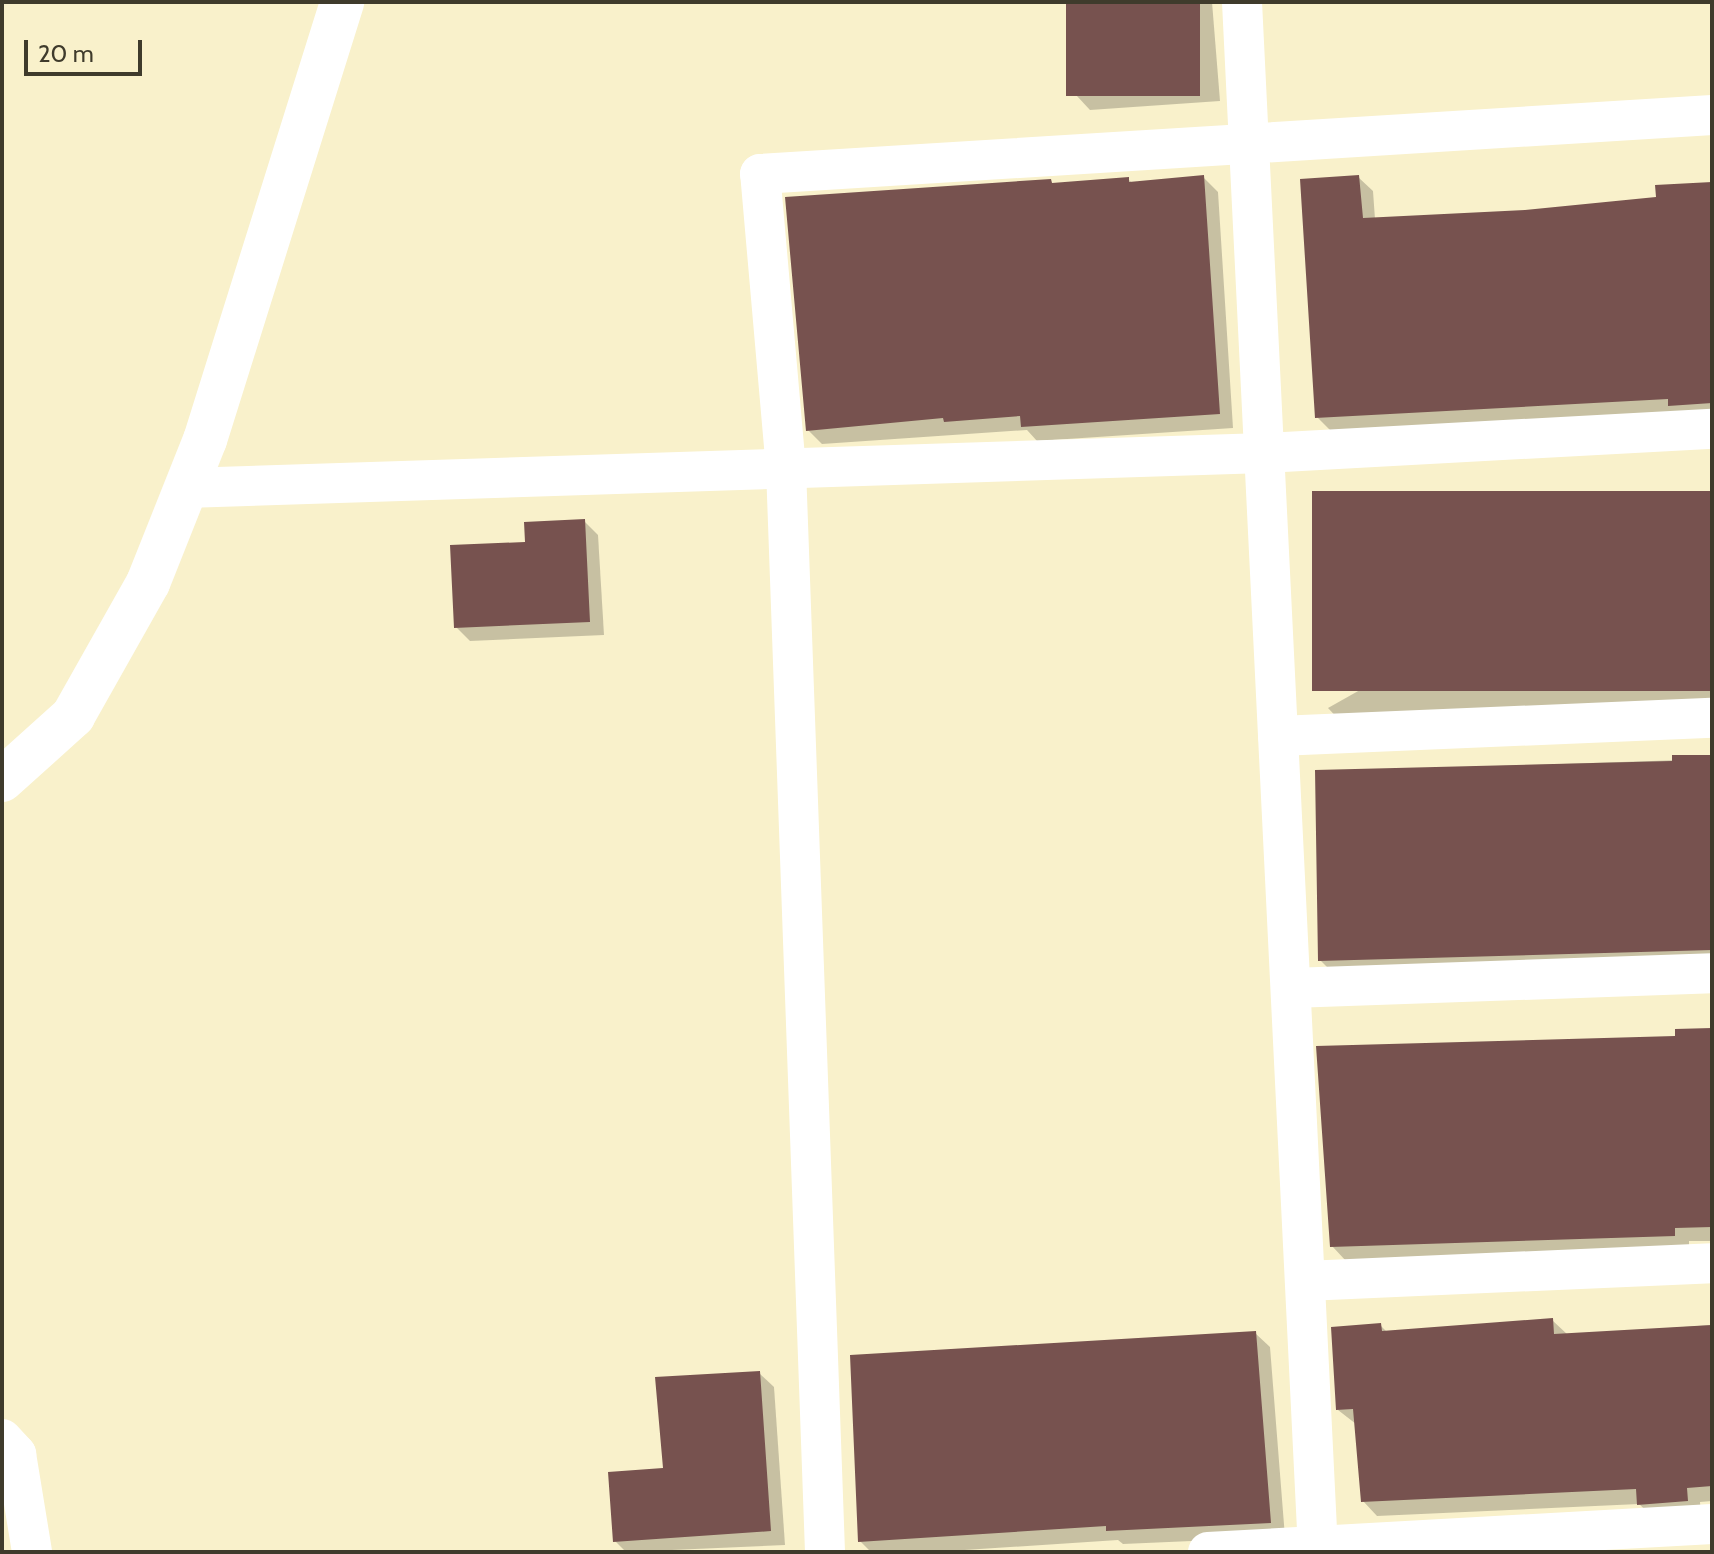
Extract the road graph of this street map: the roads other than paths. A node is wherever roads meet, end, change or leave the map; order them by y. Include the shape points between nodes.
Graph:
1 (342, 2) edge
2 (1242, 2) edge
3 (1712, 115) edge
4 (1249, 143) junction
5 (1712, 429) edge
6 (1264, 453) junction
7 (786, 469) junction
8 (185, 488) junction
9 (1712, 718) edge
10 (1278, 736) junction
11 (2, 780) edge
12 (1712, 973) edge
13 (1291, 988) junction
14 (1712, 1263) edge
15 (1305, 1281) junction
16 (2, 1439) edge
17 (1712, 1524) edge
18 (1318, 1549) edge
19 (32, 1552) edge
20 (825, 1552) edge
21 (1208, 1552) edge

1 - 8 main road via 301,144
2 - 4 street
3 - 4 street
4 - 6 street
4 - 7 street via 760,174
5 - 6 street
6 - 7 street
6 - 10 street
7 - 8 street
7 - 20 street
8 - 11 main road via 148,583 73,716
9 - 10 street
10 - 13 street
12 - 13 street
13 - 15 street
14 - 15 street
15 - 18 street
16 - 19 street via 16,1454
17 - 18 street
18 - 21 street

